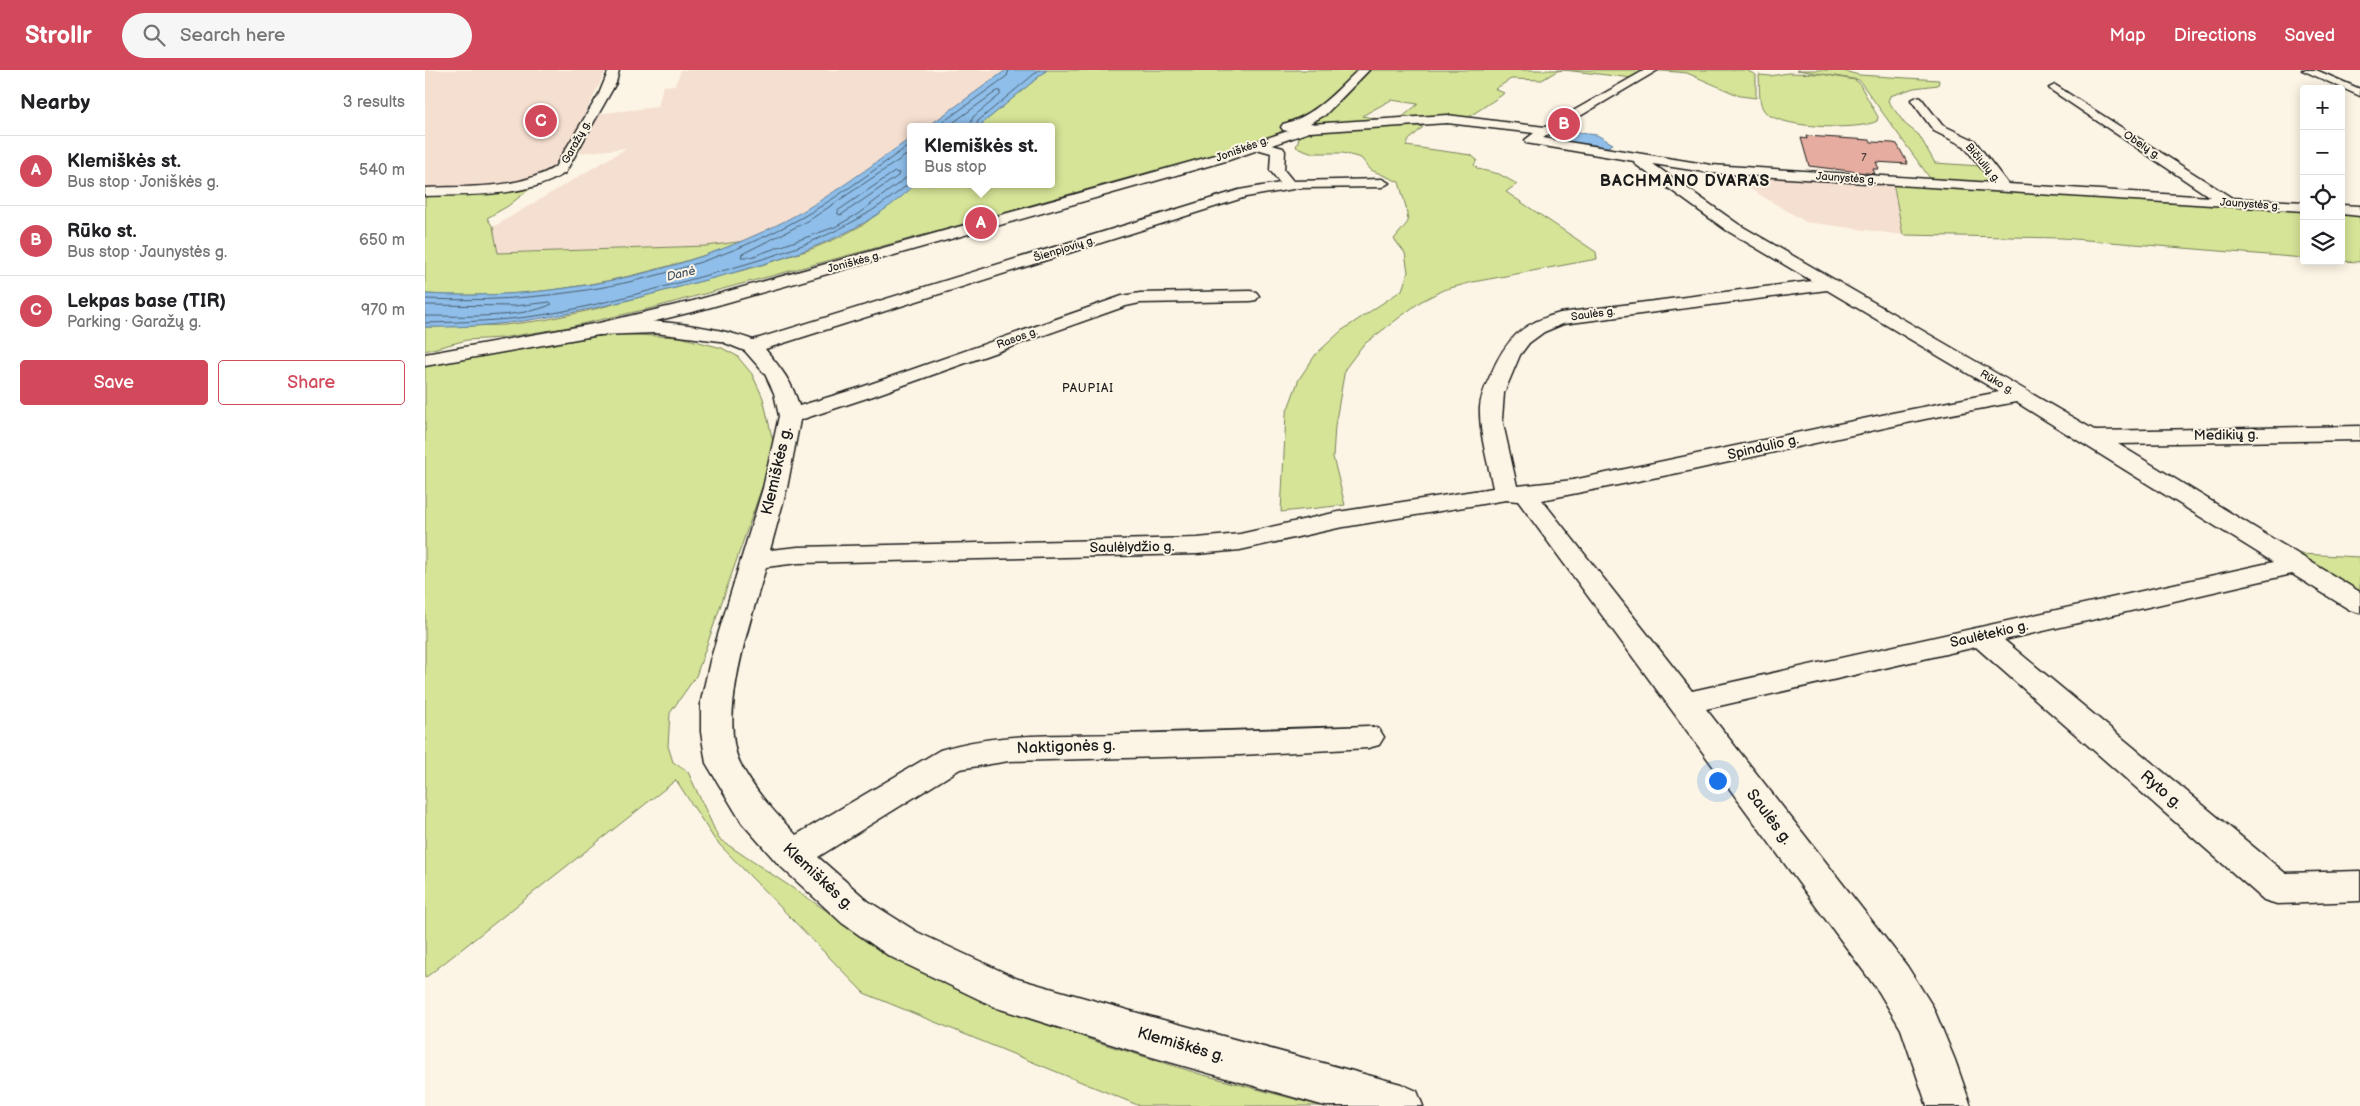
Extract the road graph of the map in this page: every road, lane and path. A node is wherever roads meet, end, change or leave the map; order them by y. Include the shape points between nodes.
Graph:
1 (614, 70) edge
2 (1364, 70) edge
3 (1653, 70) edge
4 (2307, 70) edge
5 (2055, 88) dead end
6 (2360, 93) edge
7 (1917, 100) dead end
8 (1304, 125) junction
9 (1546, 131) junction
10 (1258, 145) junction
11 (1636, 158) junction
12 (1382, 183) dead end
13 (1288, 184) junction
14 (2005, 188) junction
15 (425, 192) edge
16 (2228, 202) junction
17 (2300, 207) edge
18 (2345, 210) edge
19 (2360, 211) edge
20 (1831, 284) junction
21 (1250, 296) dead end
22 (685, 320) junction
23 (752, 347) junction
24 (425, 360) edge
25 (2020, 395) junction
26 (790, 416) junction
27 (2360, 433) edge
28 (2092, 438) junction
29 (1516, 494) junction
30 (754, 560) junction
31 (2295, 565) junction
32 (2360, 604) edge
33 (1981, 636) junction
34 (1682, 704) junction
35 (1368, 737) dead end
36 (792, 855) junction
37 (2360, 886) edge
38 (1401, 1106) edge
39 (1949, 1106) edge

1 - 15 street, Garažų g. via 601,103 555,175 534,183
2 - 8 street, Joniškės g.
3 - 9 street, Jaunystės g.
4 - 6 street
5 - 16 street, Obelų g.
7 - 14 street, Bičiulių g. via 1938,128 1969,143
8 - 9 street via 1447,119
8 - 10 street, Joniškės g.
9 - 11 street, Jaunystės g. via 1531,140
10 - 13 street via 1278,151 1277,170
10 - 22 street, Joniškės g.
11 - 14 street, Jaunystės g. via 1717,169
11 - 20 street, Rūko g. via 1732,227
12 - 13 street, Šienpjovių g.
13 - 23 street, Šienpjovių g. via 1227,198
14 - 16 street, Jaunystės g.
16 - 17 street, Jaunystės g.
18 - 19 street
20 - 25 street, Rūko g.
20 - 29 street, Saulės g. via 1560,319 1531,330 1515,345 1506,360 1491,399 1494,439
21 - 26 street, Rasos g. via 1122,301
22 - 23 street, Klemiškės g.
22 - 24 street, Klemiškės g. via 599,329
23 - 26 street, Klemiškės g. via 775,372 785,393
25 - 28 street, Rūko g.
25 - 29 street, Spindulio g. via 1895,417 1668,468
26 - 30 street, Klemiškės g. via 775,488
27 - 28 street, Medikių g.
28 - 31 street, Rūko g.
29 - 30 street, Saulėlydžio g. via 1338,520 1240,542 1197,546 798,555
29 - 34 street, Saulės g.
30 - 36 street, Klemiškės g. via 725,661 717,701 717,732 723,763 753,814
31 - 32 street, Rūko g.
31 - 33 street, Saulėtekio g.
33 - 34 street, Saulėtekio g.
33 - 37 street, Ryto g. via 2277,889
34 - 39 street, Saulės g. via 1893,979 1918,1020
35 - 36 street, Naktigonės g. via 1009,749 951,758
36 - 38 street, Klemiškės g. via 855,912 903,944 1011,995

